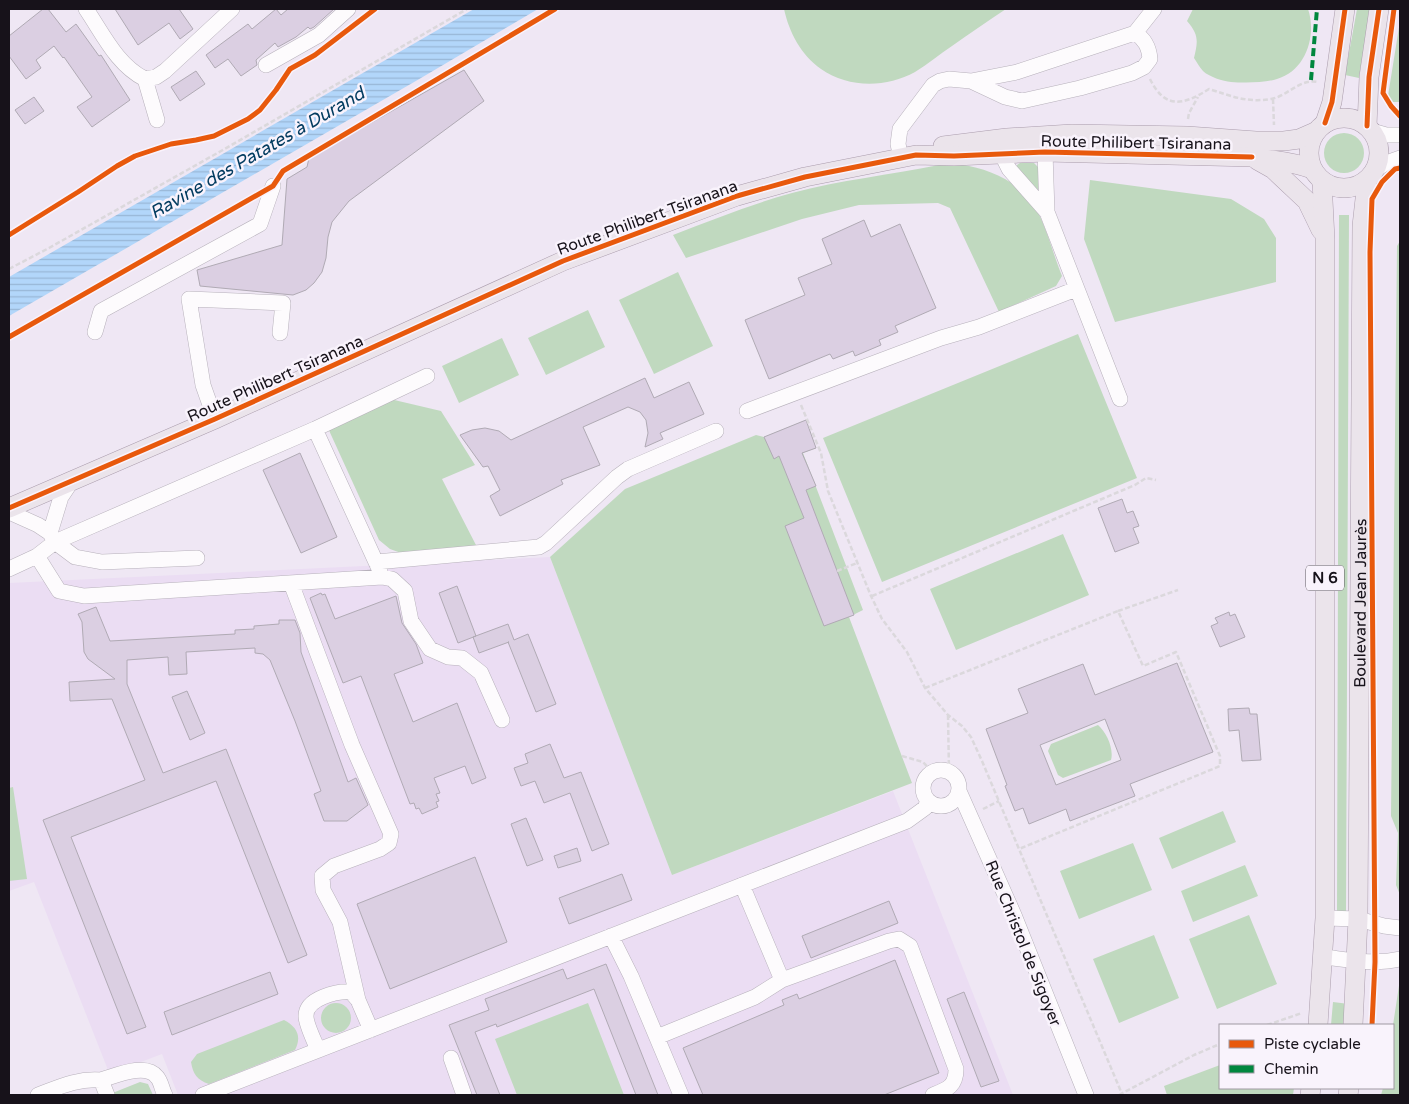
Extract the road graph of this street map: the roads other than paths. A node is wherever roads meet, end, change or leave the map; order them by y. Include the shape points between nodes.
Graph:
1 (86, 9) edge
2 (232, 9) edge
3 (348, 9) edge
4 (1154, 9) edge
5 (1345, 9) edge
6 (1379, 9) edge
7 (1135, 33) junction
8 (266, 65) dead end
9 (145, 79) junction
10 (971, 81) junction
11 (158, 120) dead end
12 (1320, 128) junction
13 (1370, 128) junction
14 (1400, 135) edge
15 (1040, 144) junction
16 (1005, 147) junction
17 (909, 156) junction
18 (1252, 157) junction
19 (1400, 158) edge
20 (1317, 175) junction
21 (1371, 176) junction
22 (273, 186) dead end
23 (1047, 212) junction
24 (1325, 239) junction
25 (1076, 289) junction
26 (95, 332) dead end
27 (280, 333) dead end
28 (427, 376) dead end
29 (1120, 399) dead end
30 (746, 411) dead end
31 (215, 419) junction
32 (315, 429) junction
33 (716, 431) dead end
34 (71, 482) junction
35 (9, 510) edge
36 (52, 538) junction
37 (37, 556) junction
38 (197, 558) dead end
39 (376, 562) junction
40 (9, 569) edge
41 (382, 577) junction
42 (291, 583) junction
43 (502, 720) dead end
44 (959, 791) junction
45 (928, 801) junction
46 (742, 885) junction
47 (1326, 918) junction
48 (1358, 920) junction
49 (1400, 928) edge
50 (611, 936) junction
51 (1324, 957) junction
52 (1400, 959) edge
53 (1357, 962) junction
54 (782, 980) junction
55 (358, 1000) junction
56 (1318, 1024) edge
57 (1353, 1024) edge
58 (371, 1030) junction
59 (657, 1037) junction
60 (318, 1050) junction
61 (451, 1058) dead end
62 (101, 1080) junction
63 (38, 1095) edge
64 (107, 1095) edge
65 (165, 1095) edge
66 (203, 1095) edge
67 (464, 1095) edge
68 (681, 1095) edge
69 (933, 1095) edge
70 (1086, 1095) edge

1 - 9 street via 122,62 134,74
2 - 9 street via 165,71
3 - 8 street via 319,35
4 - 7 street
5 - 12 main road, N 6 via 1332,102
6 - 13 main road, Boulevard Jean Jaurès / N 6 via 1369,77
7 - 10 street via 1017,72
7 - 10 street via 1142,37 1150,58 1144,67 1132,73 1022,101
9 - 11 street
10 - 17 street via 948,79 933,85 900,129 898,144
12 - 13 main road via 1335,118 1346,117
12 - 15 main road, Route Philibert Tsiranana via 1299,139 1275,141 1072,134
12 - 20 main road, N 6 via 1310,141 1308,150
13 - 14 street via 1386,135
13 - 21 main road, Boulevard Jean Jaurès / N 6 via 1379,148 1379,159
15 - 16 main road, Route Philibert Tsiranana
15 - 18 main road, Route Philibert Tsiranana
15 - 23 street
16 - 17 main road, Route Philibert Tsiranana via 940,146
16 - 23 street via 1009,168
17 - 31 main road, Route Philibert Tsiranana via 805,177 737,196 670,220 563,261
18 - 20 main road, Route Philibert Tsiranana via 1298,164
18 - 24 main road via 1273,169 1307,201
19 - 21 street via 1386,163
20 - 21 main road via 1332,187 1344,189 1356,186
20 - 24 main road, N 6
21 - 48 main road, Boulevard Jean Jaurès / N 6 via 1362,226
22 - 26 street via 260,224 100,311
23 - 25 street
24 - 47 main road, N 6
25 - 29 street
25 - 30 street
27 - 31 street via 283,303 189,299 203,385
28 - 32 street
31 - 34 main road, Route Philibert Tsiranana
32 - 36 street
32 - 39 street
33 - 39 street via 628,469 539,547
34 - 35 main road, Route Philibert Tsiranana
34 - 36 street via 61,497
35 - 36 street via 38,525
36 - 37 street
36 - 38 street via 75,557 102,562
37 - 40 street
37 - 42 street via 59,591 84,596
39 - 41 street
41 - 42 street
41 - 43 street via 392,579 404,591 411,621 430,649 448,657 462,658 481,673
42 - 55 street via 352,745 391,834 389,843 380,849 334,866 322,876 323,890 340,922
44 - 45 street via 949,804 940,806
44 - 45 street via 956,776 941,770 928,777 923,789
44 - 70 street, Rue Christol de Sigoyer via 1014,916
45 - 46 street via 925,808 907,821
46 - 50 street
46 - 54 street
47 - 48 street
47 - 51 main road, N 6
48 - 49 street
48 - 53 main road, Boulevard Jean Jaurès / N 6
50 - 58 street
50 - 59 street
51 - 53 street
51 - 56 main road, N 6
52 - 53 street
53 - 57 main road, Boulevard Jean Jaurès / N 6
54 - 59 street via 755,997
54 - 69 street via 888,941 898,939 910,946 956,1069 956,1079 949,1088
55 - 58 street
55 - 60 street via 351,992 341,992 327,995 308,1008 306,1017
58 - 60 street
59 - 68 street
60 - 66 street
61 - 67 street
62 - 63 street via 76,1080
62 - 64 street
62 - 65 street via 141,1069 150,1070 157,1076

